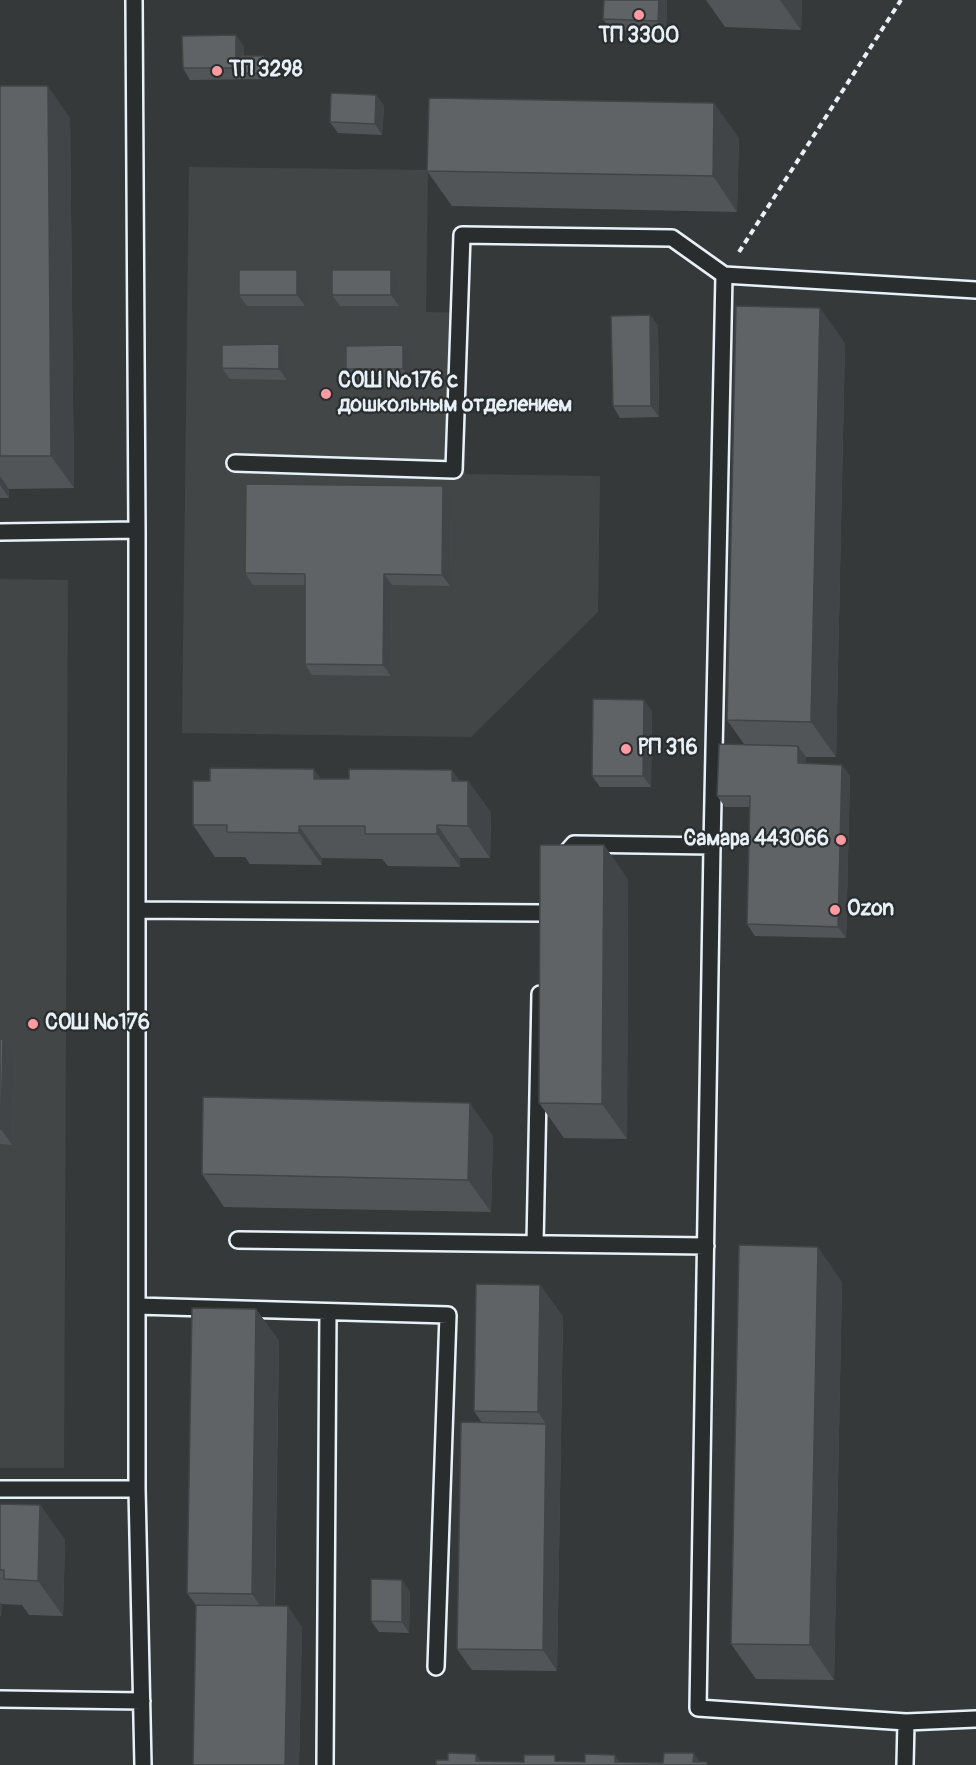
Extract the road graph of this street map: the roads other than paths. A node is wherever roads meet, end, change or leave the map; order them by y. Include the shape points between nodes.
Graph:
1 (134, 0) edge
2 (724, 275) junction
3 (976, 290) edge
4 (235, 463) dead end
5 (137, 530) junction
6 (0, 532) edge
7 (712, 846) junction
8 (549, 873) edge
9 (137, 910) junction
10 (541, 913) edge
11 (540, 984) edge
12 (238, 1240) dead end
13 (535, 1244) junction
14 (706, 1246) junction
15 (137, 1306) junction
16 (328, 1312) junction
17 (0, 1489) edge
18 (137, 1490) junction
19 (436, 1667) dead end
20 (0, 1699) edge
21 (142, 1701) junction
22 (976, 1719) edge
23 (906, 1722) junction
24 (142, 1765) edge
25 (325, 1765) edge
26 (905, 1765) edge

1 - 5 lane
2 - 3 lane
2 - 4 lane via 672,238 462,235 454,470
2 - 7 lane
5 - 6 lane
5 - 9 lane
7 - 8 lane via 574,844
7 - 14 lane
9 - 10 lane
9 - 15 lane
11 - 13 lane
12 - 13 lane
13 - 14 lane
14 - 23 lane via 698,1708
15 - 16 lane
15 - 18 lane
16 - 19 lane via 448,1315
16 - 25 lane
17 - 18 lane
18 - 21 lane
20 - 21 lane
21 - 24 lane
22 - 23 lane
23 - 26 lane

